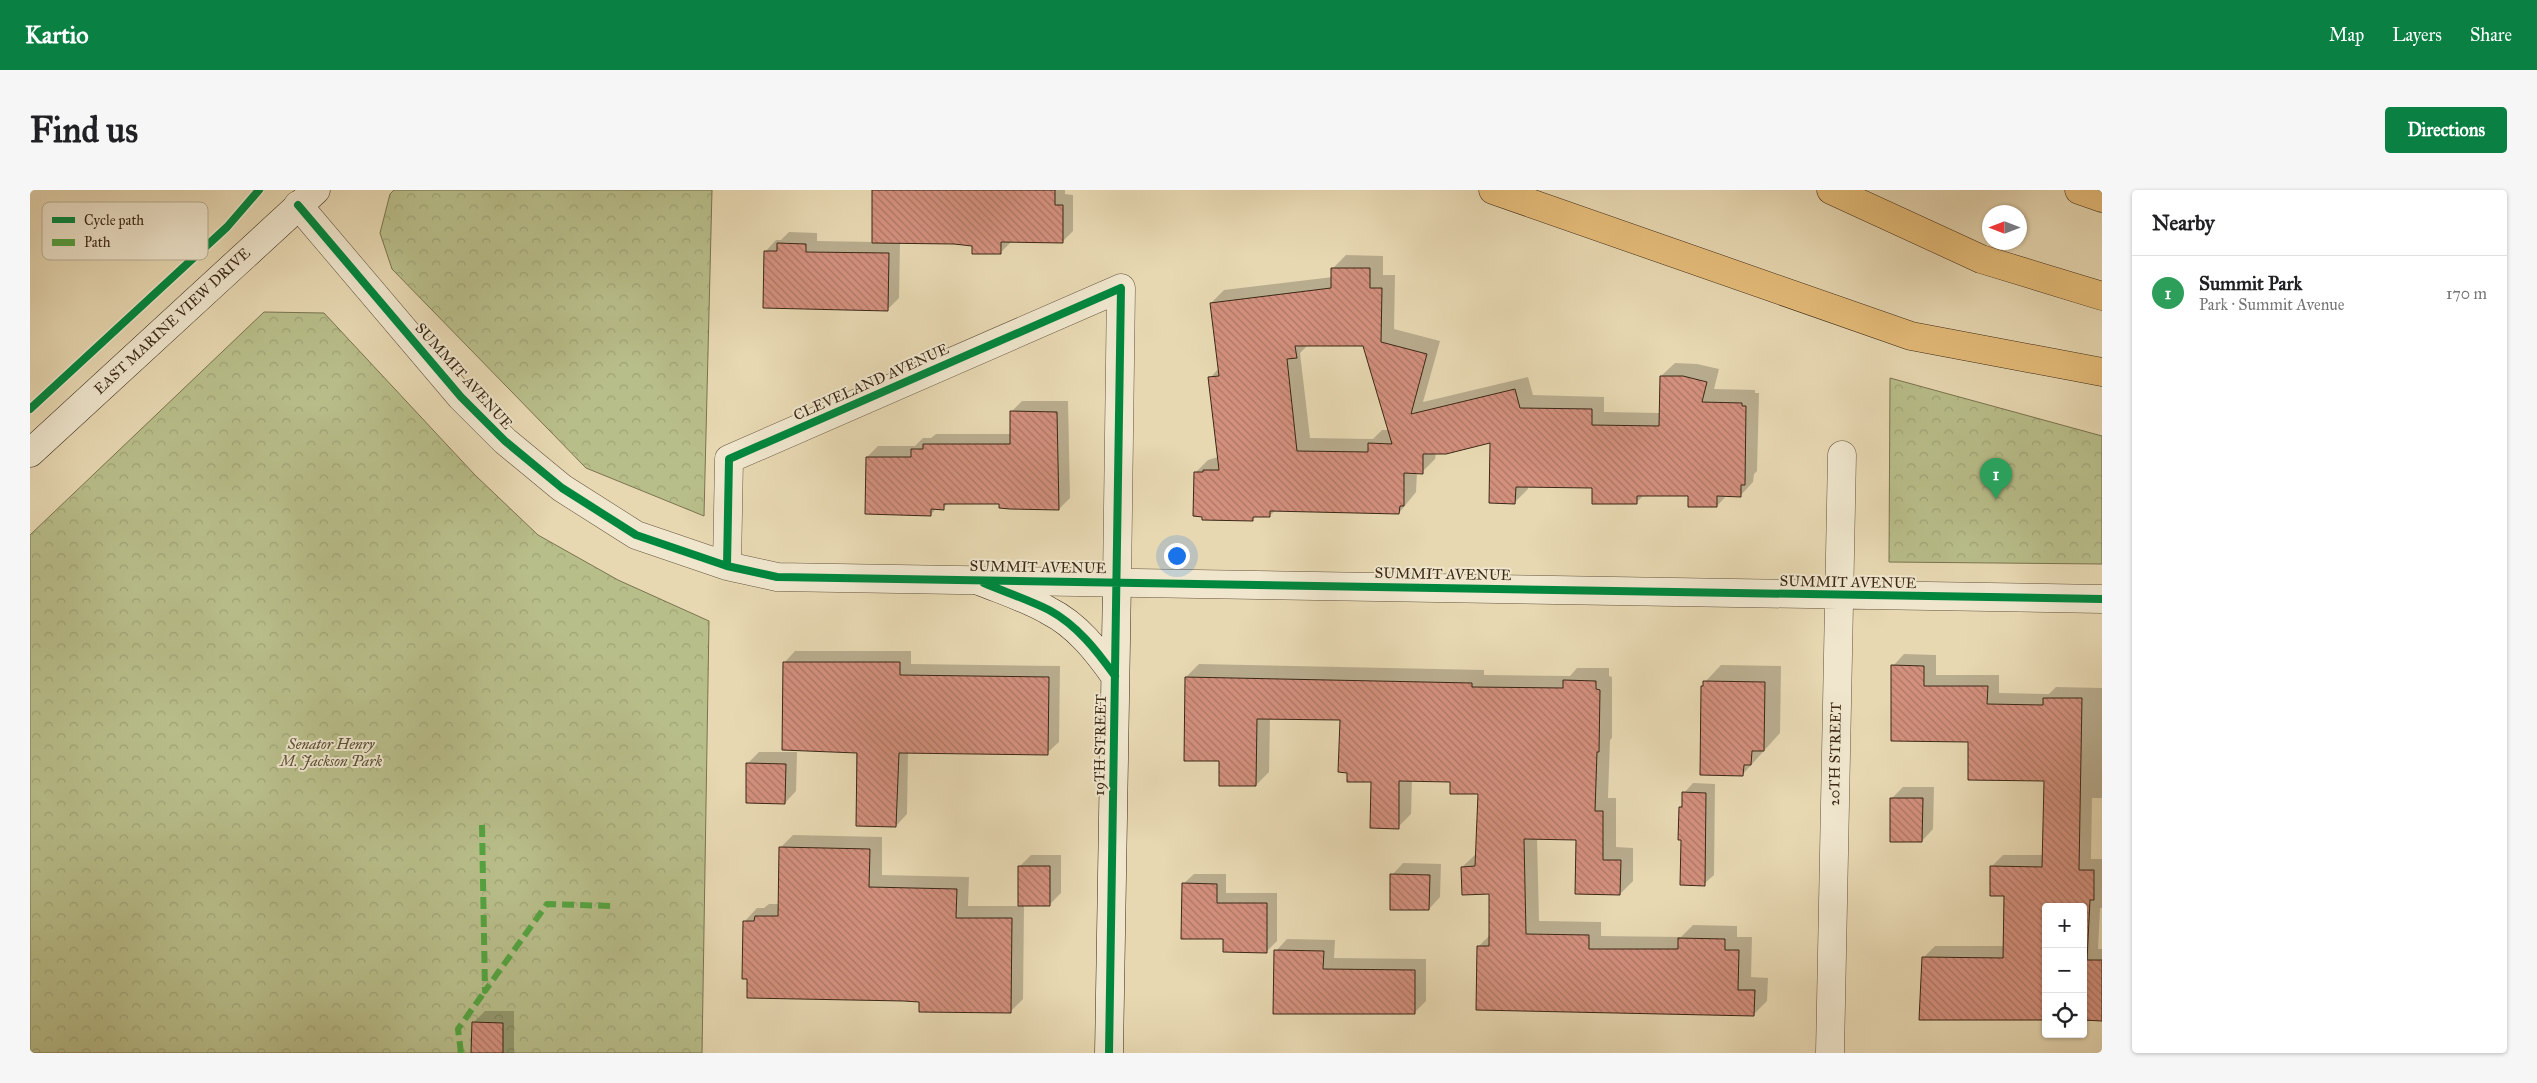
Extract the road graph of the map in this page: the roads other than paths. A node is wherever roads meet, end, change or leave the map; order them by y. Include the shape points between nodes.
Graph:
1 (1493, 190) edge
2 (1831, 190) edge
3 (2078, 190) edge
4 (307, 198) edge
5 (2102, 198) edge
6 (1121, 288) joint
7 (2102, 296) edge
8 (2102, 372) edge
9 (30, 453) edge
10 (1842, 455) dead end
11 (727, 566) junction
12 (977, 580) junction
13 (1117, 582) junction
14 (1838, 596) junction
15 (2102, 599) edge
16 (1115, 676) junction
17 (1109, 1053) edge
18 (1830, 1053) edge

1 - 8 highway via 1911,336
2 - 7 highway via 1981,259
3 - 5 highway
4 - 9 street, EAST MARINE VIEW DRIVE
4 - 11 street, SUMMIT AVENUE via 461,398 505,441 562,488 636,535
6 - 11 street, CLEVELAND AVENUE via 729,459
6 - 13 street, 19TH STREET
10 - 14 street, 20TH STREET
11 - 12 street, SUMMIT AVENUE via 777,577
12 - 13 street, SUMMIT AVENUE
12 - 16 street via 1049,610 1094,647
13 - 14 street, SUMMIT AVENUE
13 - 16 street, 19TH STREET
14 - 15 street, SUMMIT AVENUE
14 - 18 street, 20TH STREET
16 - 17 street, 19TH STREET

